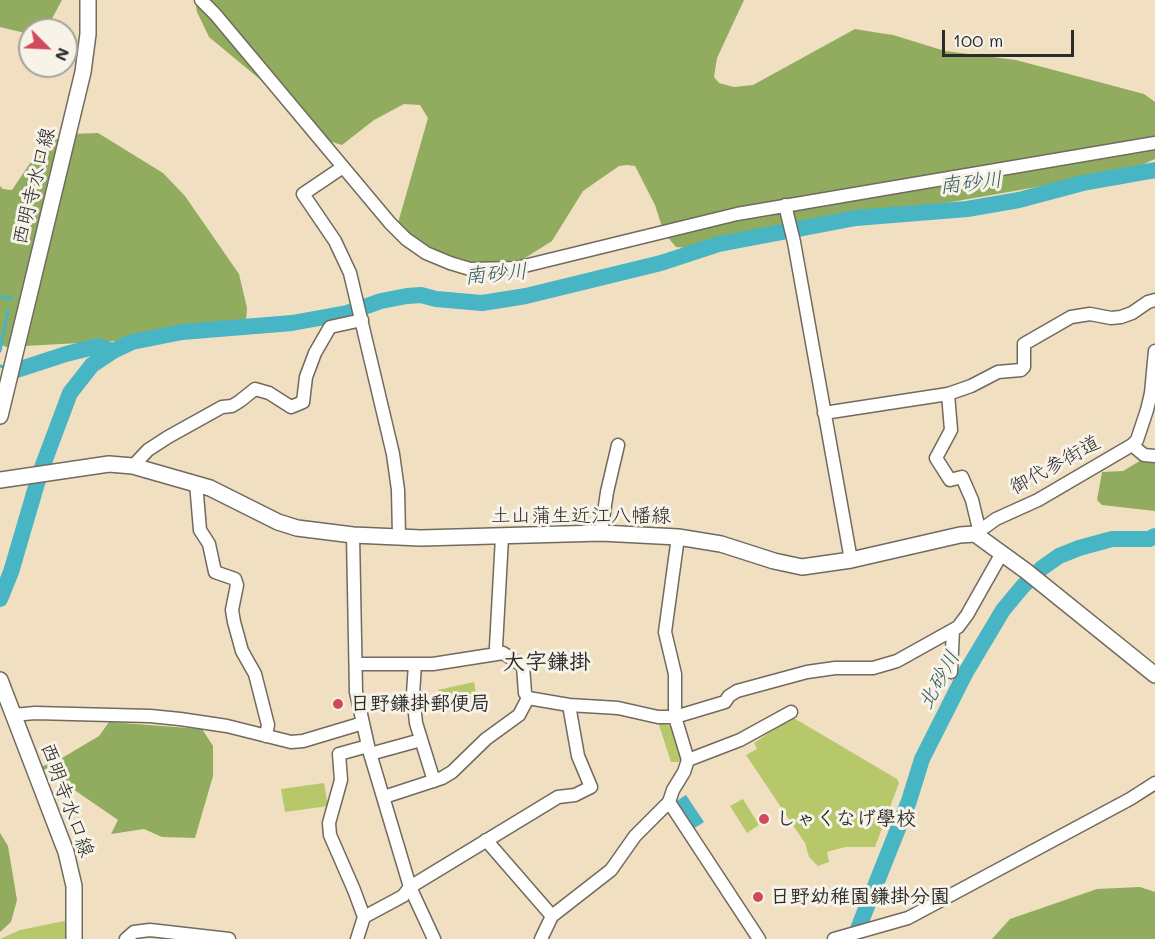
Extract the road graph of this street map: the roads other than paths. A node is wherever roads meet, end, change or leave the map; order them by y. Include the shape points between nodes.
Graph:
1 (88, 0) edge
2 (201, 0) edge
3 (1155, 143) edge
4 (343, 167) junction
5 (785, 205) junction
6 (1155, 300) edge
7 (362, 319) junction
8 (1155, 351) edge
9 (948, 394) junction
10 (824, 413) junction
11 (0, 416) edge
12 (618, 445) dead end
13 (1132, 445) junction
14 (1155, 456) edge
15 (133, 466) junction
16 (0, 480) edge
17 (196, 483) junction
18 (977, 532) junction
19 (601, 533) junction
20 (353, 535) junction
21 (399, 536) junction
22 (502, 537) junction
23 (678, 537) junction
24 (1002, 553) junction
25 (851, 560) junction
26 (953, 630) junction
27 (498, 653) junction
28 (356, 664) junction
29 (415, 664) junction
30 (951, 672) dead end
31 (1155, 675) edge
32 (0, 680) edge
33 (528, 698) junction
34 (569, 705) junction
35 (791, 712) dead end
36 (13, 715) junction
37 (675, 717) junction
38 (363, 723) junction
39 (266, 736) junction
40 (421, 740) junction
41 (369, 750) junction
42 (688, 760) junction
43 (434, 781) junction
44 (1155, 783) edge
45 (384, 797) junction
46 (669, 802) junction
47 (486, 840) junction
48 (410, 887) junction
49 (552, 916) junction
50 (363, 917) junction
51 (74, 939) edge
52 (126, 939) edge
53 (229, 939) edge
54 (357, 939) edge
55 (434, 939) edge
56 (541, 939) edge
57 (759, 939) edge
58 (834, 939) edge

1 - 11 main road, 西明寺水口線 via 83,72
2 - 4 street
3 - 5 street
4 - 5 street via 406,239 434,256 470,269 516,268 682,226
4 - 7 street via 303,194 335,241 350,273
5 - 10 street
6 - 9 street via 1121,317 1071,317 1024,344 1021,370 998,372
7 - 15 street via 330,327 306,377 303,402 291,407 255,389 232,406 222,407 168,437
7 - 21 street via 393,454
8 - 13 street via 1147,410
9 - 10 street
9 - 18 street via 951,430 936,458 950,480 962,477 972,500
10 - 25 street
12 - 19 street
13 - 14 street, 御代参街道 via 1144,455
13 - 18 street, 御代参街道
15 - 16 main road, 土山蒲生近江八幡線 via 109,464
15 - 17 main road, 土山蒲生近江八幡線
17 - 20 main road, 土山蒲生近江八幡線 via 278,522
17 - 39 street via 200,530 209,544 215,572 235,579 237,585 234,622 242,651 255,674 268,724
18 - 24 main road
18 - 25 main road, 土山蒲生近江八幡線
19 - 22 main road, 土山蒲生近江八幡線
19 - 23 main road, 土山蒲生近江八幡線
20 - 21 main road, 土山蒲生近江八幡線
20 - 28 street
21 - 22 main road, 土山蒲生近江八幡線
22 - 27 street
23 - 25 main road, 土山蒲生近江八幡線 via 721,544 801,567
23 - 37 street via 665,621 675,674
24 - 26 street via 967,615
24 - 31 main road
26 - 30 street
26 - 37 street via 897,661 873,668 835,668 799,674 737,691 725,702
27 - 29 street
27 - 33 street via 523,666
28 - 29 street
28 - 38 street via 356,692
29 - 40 street via 413,694
32 - 36 main road, 西明寺水口線
33 - 34 street
33 - 43 street via 514,719 452,772
34 - 37 street via 608,706 643,715
34 - 47 street via 578,756 591,787 575,795 558,797
35 - 42 street via 740,740
36 - 39 street via 150,716 227,726
36 - 51 main road, 西明寺水口線 via 66,852 74,886
37 - 42 street
38 - 39 street via 303,741
38 - 41 street
40 - 41 street
40 - 43 street
41 - 45 street
41 - 50 street via 339,754 341,780 329,823 330,835
42 - 46 street
43 - 45 street
44 - 58 street via 908,918
45 - 48 street
46 - 49 street via 635,836 611,870
46 - 57 street
47 - 48 street
47 - 49 street
48 - 50 street via 403,896
48 - 55 street
49 - 56 street
50 - 54 street
52 - 53 street via 134,932 150,930

